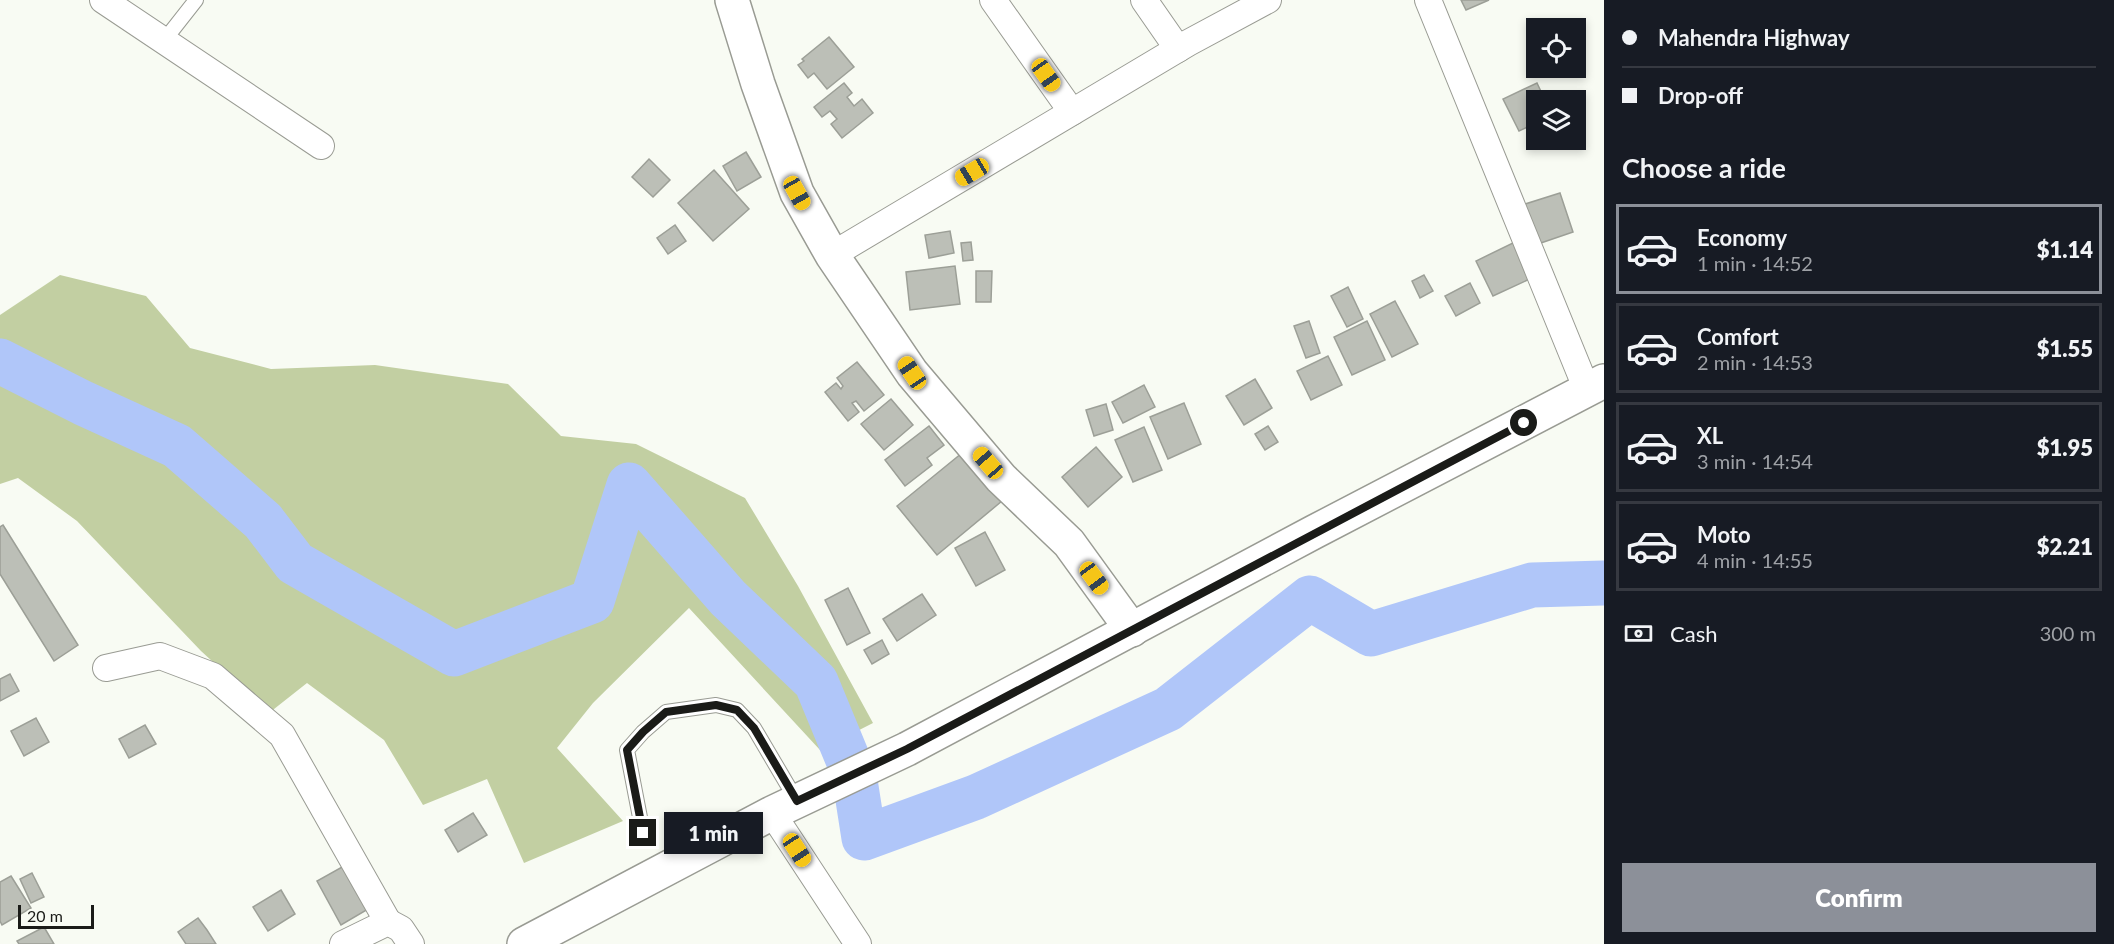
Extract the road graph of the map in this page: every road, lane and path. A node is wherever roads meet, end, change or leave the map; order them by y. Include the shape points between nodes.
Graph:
1 (103, 0) edge
2 (196, 0) edge
3 (732, 0) edge
4 (993, 0) edge
5 (1144, 0) edge
6 (1268, 0) edge
7 (1428, 0) edge
8 (163, 42) junction
9 (1178, 49) junction
10 (1072, 112) junction
11 (321, 146) dead end
12 (832, 255) junction
13 (1596, 385) edge
14 (1132, 630) junction
15 (106, 668) dead end
16 (795, 802) junction
17 (643, 833) dead end
18 (388, 922) junction
19 (343, 944) edge
20 (411, 944) edge
21 (524, 944) edge
22 (858, 944) edge

1 - 8 street
2 - 8 lane
3 - 12 main road via 797,193
4 - 10 street
5 - 9 street
6 - 9 street
7 - 13 street
8 - 11 street
9 - 10 street
10 - 12 street
12 - 14 main road via 912,373 1001,478 1069,543
13 - 14 main road
14 - 16 main road via 907,749
15 - 18 street via 160,656 171,660 213,676 282,735
16 - 17 lane via 754,728 737,710 716,705 666,712 627,750
16 - 21 main road
16 - 22 street
18 - 19 street
18 - 20 street via 401,929

